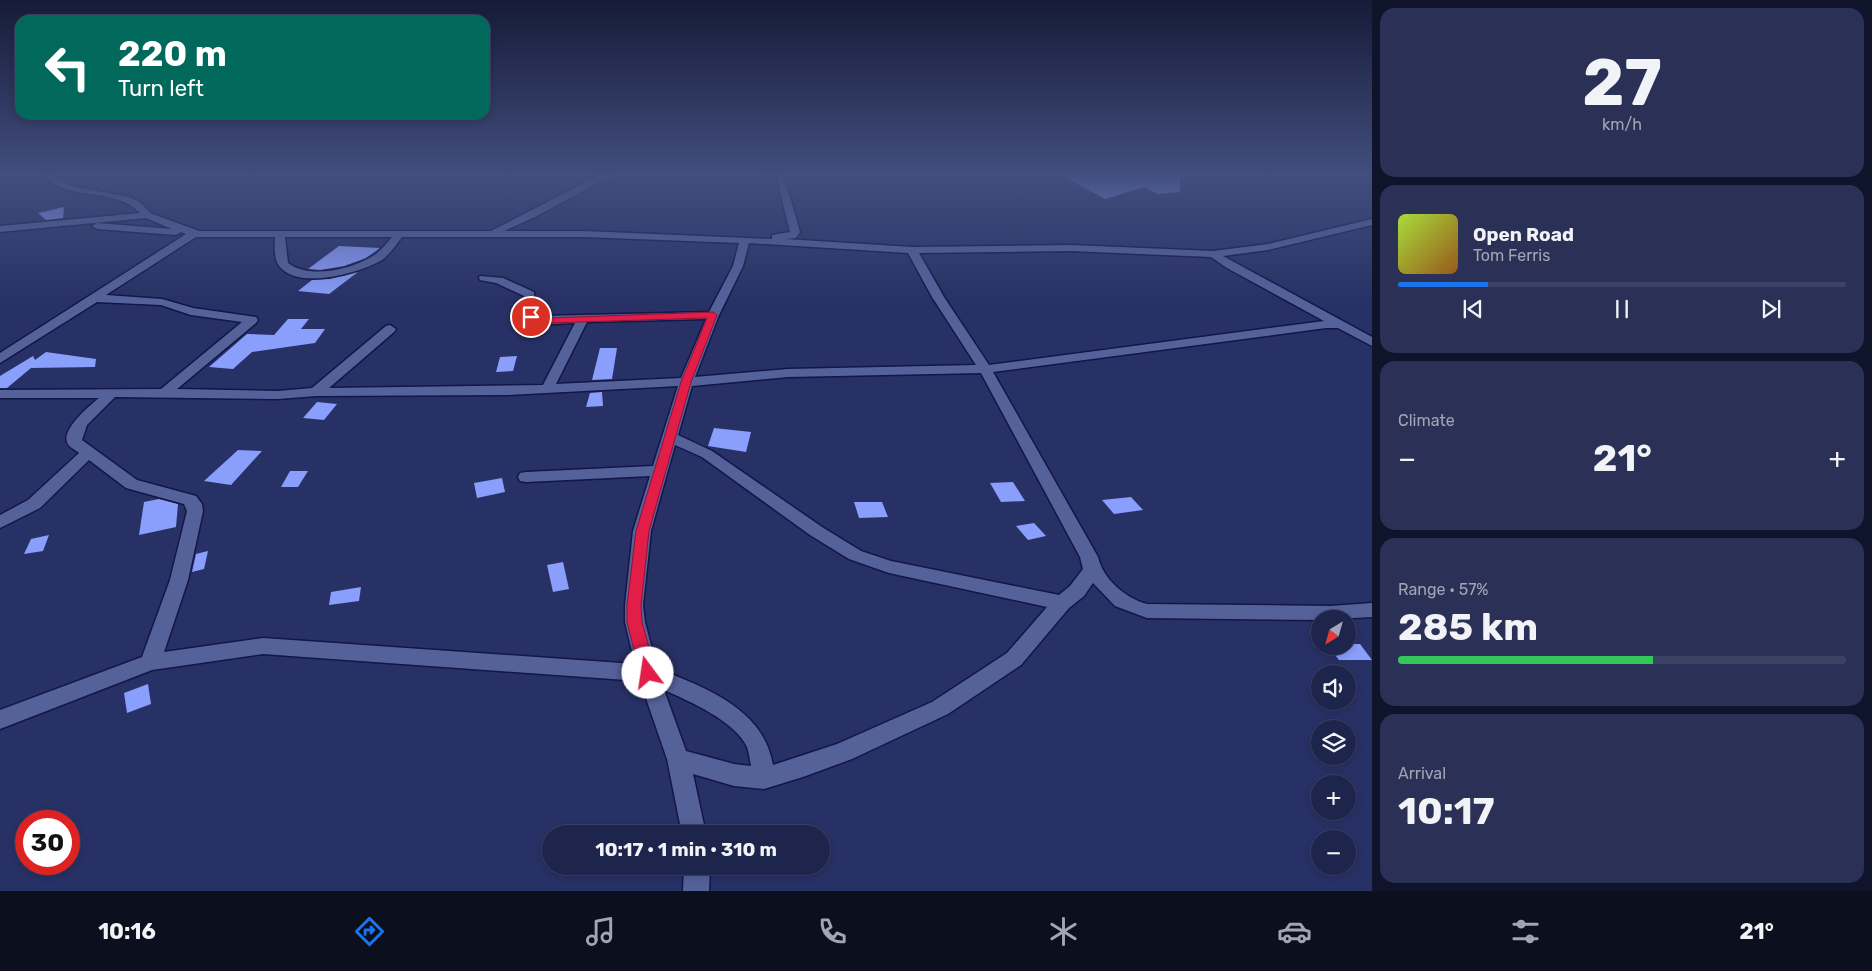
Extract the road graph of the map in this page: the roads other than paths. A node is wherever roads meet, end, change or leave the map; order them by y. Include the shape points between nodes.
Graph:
1 (124, 218) edge
2 (153, 218) edge
3 (526, 218) edge
4 (791, 218) edge
5 (1372, 222) edge
6 (76, 223) junction
7 (0, 229) edge
8 (192, 233) junction
9 (400, 233) junction
10 (492, 233) junction
11 (280, 235) junction
12 (749, 241) junction
13 (912, 250) junction
14 (1213, 254) junction
15 (484, 278) dead end
16 (94, 298) junction
17 (713, 315) junction
18 (582, 319) junction
19 (1341, 325) junction
20 (390, 329) dead end
21 (1372, 342) edge
22 (0, 359) edge
23 (985, 369) junction
24 (686, 382) junction
25 (548, 388) junction
26 (316, 392) junction
27 (112, 393) junction
28 (164, 393) junction
29 (0, 394) edge
30 (671, 437) junction
31 (88, 454) junction
32 (660, 471) junction
33 (526, 477) dead end
34 (0, 522) edge
35 (1092, 570) junction
36 (1062, 603) junction
37 (1372, 610) edge
38 (150, 662) junction
39 (648, 673) junction
40 (0, 720) edge
41 (678, 759) junction
42 (764, 778) junction
43 (692, 825) edge
44 (697, 875) edge
45 (696, 891) edge

1 - 6 street
2 - 8 street
3 - 10 street
4 - 12 street via 795,234 792,236
5 - 14 street via 1268,247
6 - 7 street
6 - 8 street
8 - 11 street
8 - 16 street
9 - 10 street
9 - 11 street
9 - 11 street via 386,251 368,263 310,275 293,272 285,266
10 - 12 street
12 - 13 street
12 - 17 street
13 - 14 street via 1071,248
13 - 23 street
14 - 19 street
15 - 18 street via 499,280 530,294 531,317 548,321
16 - 22 street
16 - 28 street via 162,302 191,311 252,320
17 - 18 street
17 - 24 street
18 - 25 street
19 - 21 street
19 - 23 street via 1326,324
20 - 26 street
23 - 24 street via 788,373
23 - 35 street via 1089,557
24 - 25 street
24 - 30 street
25 - 26 street
26 - 28 street via 278,395
27 - 28 street
27 - 29 street
27 - 31 street via 75,431 74,442
30 - 32 street
30 - 36 street via 707,454 854,555 889,567
31 - 34 street via 34,504
31 - 38 street via 132,484 167,492 194,504 179,580
32 - 33 street
32 - 39 street via 642,531 634,605 634,622
35 - 36 street via 1077,592
35 - 37 street via 1118,600 1147,611 1331,613
36 - 42 street via 1014,659 940,708 844,752
38 - 39 street via 263,646
38 - 40 street
39 - 41 street
39 - 42 street via 694,694 745,729 758,747
41 - 42 street via 734,775
41 - 43 street
44 - 45 street

